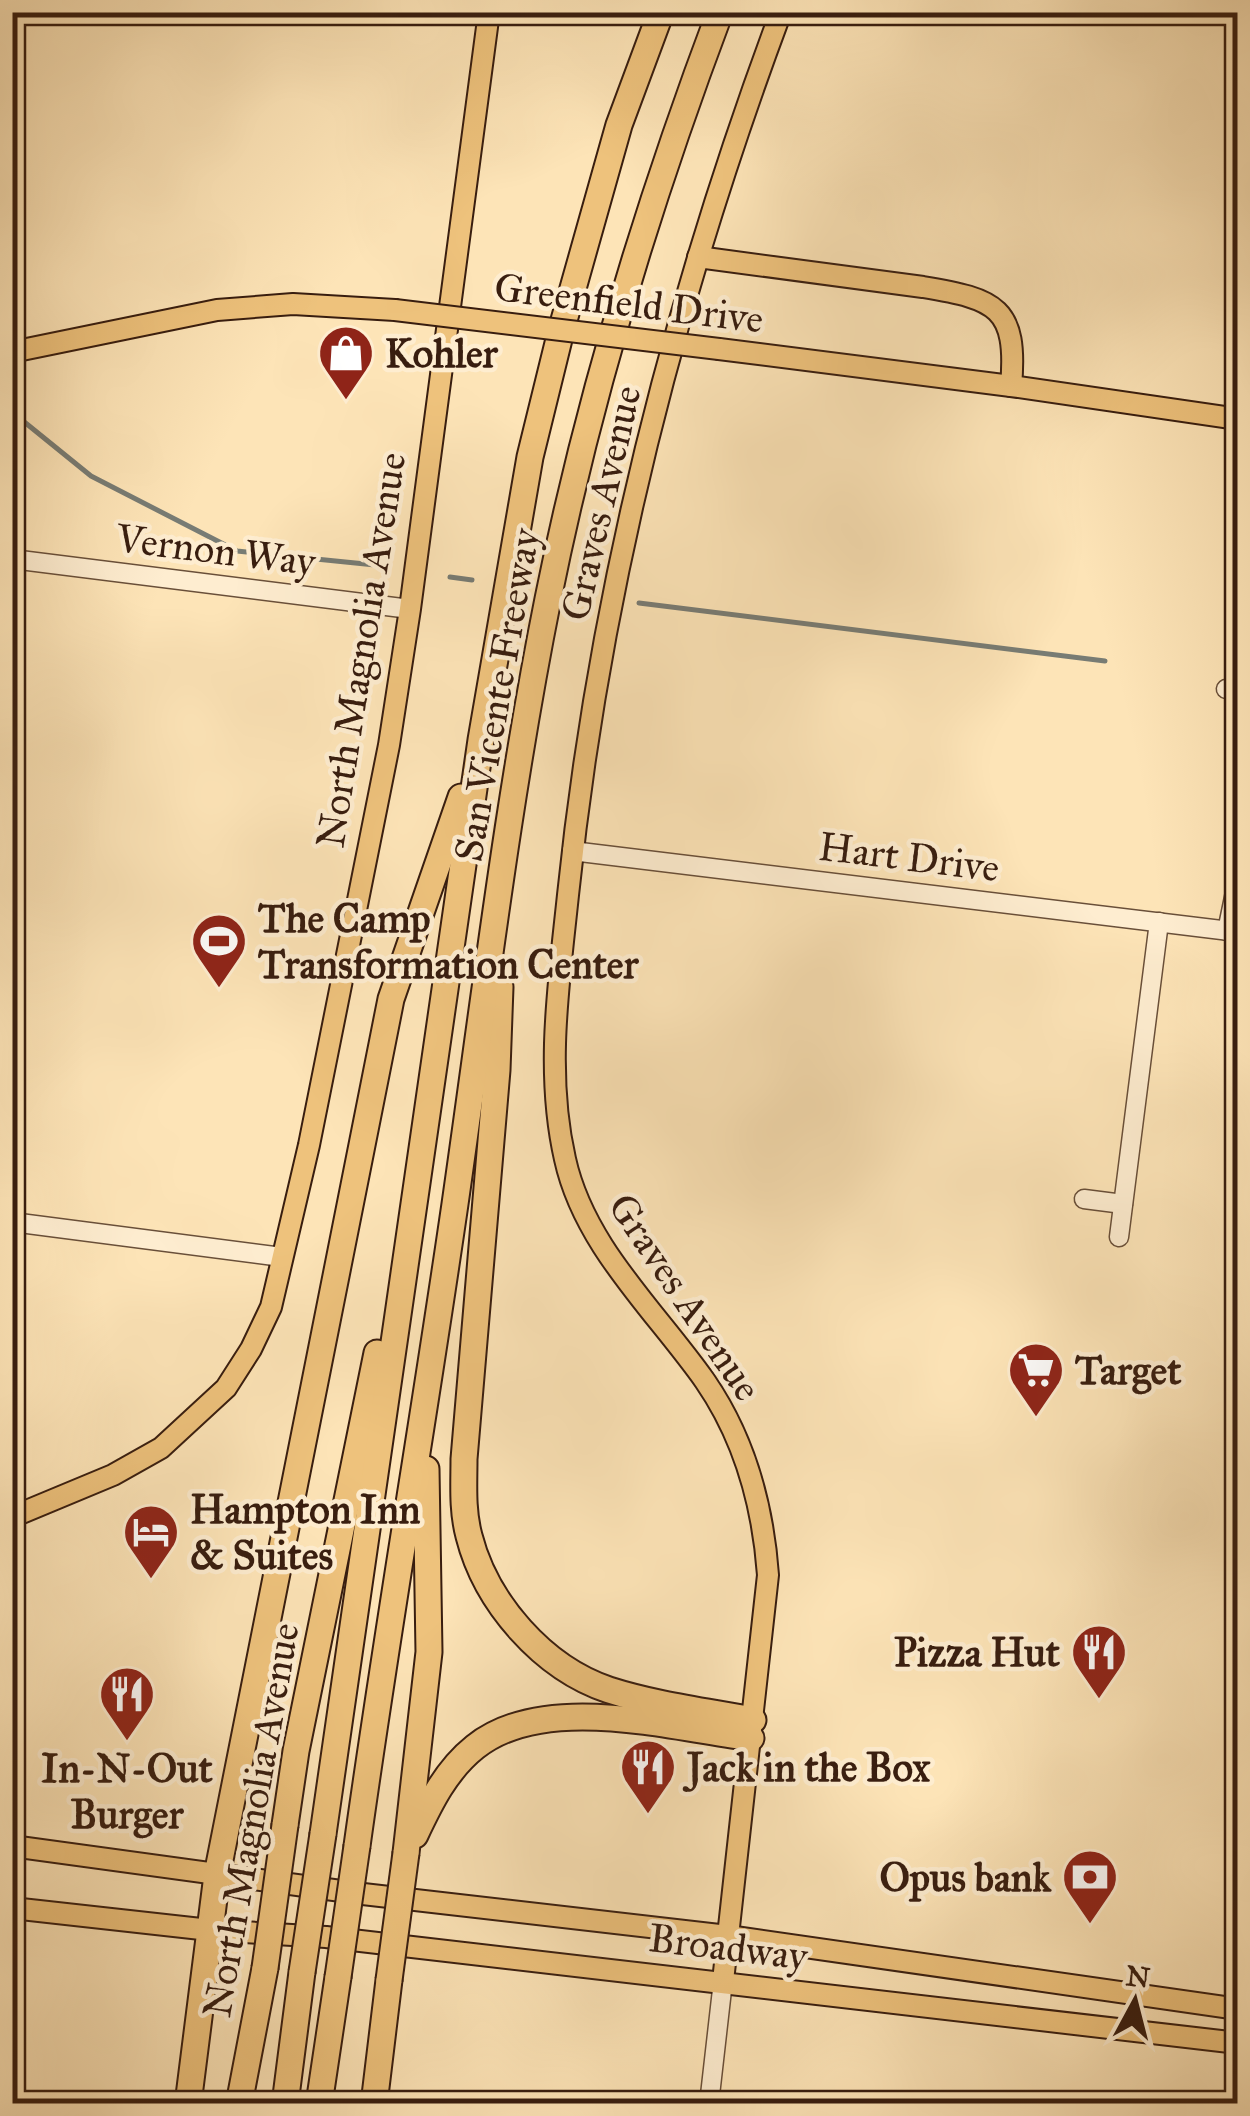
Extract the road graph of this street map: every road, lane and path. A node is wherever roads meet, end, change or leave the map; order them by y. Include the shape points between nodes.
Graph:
1 (489, 12) edge
2 (661, 12) edge
3 (720, 12) edge
4 (780, 12) edge
5 (698, 257) junction
6 (12, 352) edge
7 (1011, 386) junction
8 (1238, 419) edge
9 (12, 560) edge
10 (410, 609) junction
11 (480, 740) junction
12 (572, 851) junction
13 (504, 862) junction
14 (1238, 878) edge
15 (1159, 922) junction
16 (1232, 932) edge
17 (433, 1078) junction
18 (1084, 1200) dead end
19 (1123, 1204) junction
20 (12, 1222) edge
21 (1120, 1237) dead end
22 (282, 1256) junction
23 (425, 1409) junction
24 (12, 1517) edge
25 (752, 1729) junction
26 (12, 1846) edge
27 (406, 1853) junction
28 (218, 1876) junction
29 (12, 1908) edge
30 (210, 1930) junction
31 (728, 1936) junction
32 (723, 1981) junction
33 (1238, 2008) edge
34 (1238, 2043) edge
35 (188, 2104) edge
36 (239, 2104) edge
37 (285, 2104) edge
38 (319, 2104) edge
39 (374, 2104) edge
40 (709, 2104) edge

1 - 10 main road, North Magnolia Avenue
2 - 11 highway, San Vicente Freeway via 619,125 561,331 530,457
3 - 13 highway, San Vicente Freeway via 646,222 578,466
4 - 5 main road, Graves Avenue
5 - 7 main road via 956,292 984,302 1011,332
5 - 12 main road, Graves Avenue via 625,537
6 - 7 main road, Greenfield Drive, bridge via 217,310 293,304 394,310
7 - 8 main road, Greenfield Drive
9 - 10 street, Vernon Way
10 - 22 main road, North Magnolia Avenue via 359,904
11 - 17 highway, San Vicente Freeway
11 - 28 highway via 391,999
12 - 15 street, Hart Drive
12 - 25 main road, Graves Avenue via 554,1050 564,1158 607,1254 707,1384 753,1480 768,1575
13 - 23 highway, San Vicente Freeway
13 - 25 highway via 497,1070 464,1458 468,1536 493,1593 515,1623 573,1674
14 - 16 street
15 - 16 street, Hart Drive
15 - 19 street
17 - 36 highway, North Magnolia Avenue, bridge via 300,1732
17 - 37 highway, bridge
18 - 19 street
19 - 21 street
20 - 22 street
22 - 24 main road, North Magnolia Avenue via 251,1349 204,1412 113,1476
23 - 27 highway via 429,1652
23 - 38 highway, bridge
25 - 27 highway via 566,1716 498,1732 440,1787
25 - 31 main road, Graves Avenue
26 - 28 main road, Broadway
27 - 39 highway, bridge
28 - 30 highway
28 - 31 main road, Broadway
29 - 30 main road, Broadway
30 - 32 main road, Broadway
30 - 35 highway
31 - 32 main road, Graves Avenue
31 - 33 main road, Broadway
32 - 34 main road, Broadway
32 - 40 street, Graves Avenue

